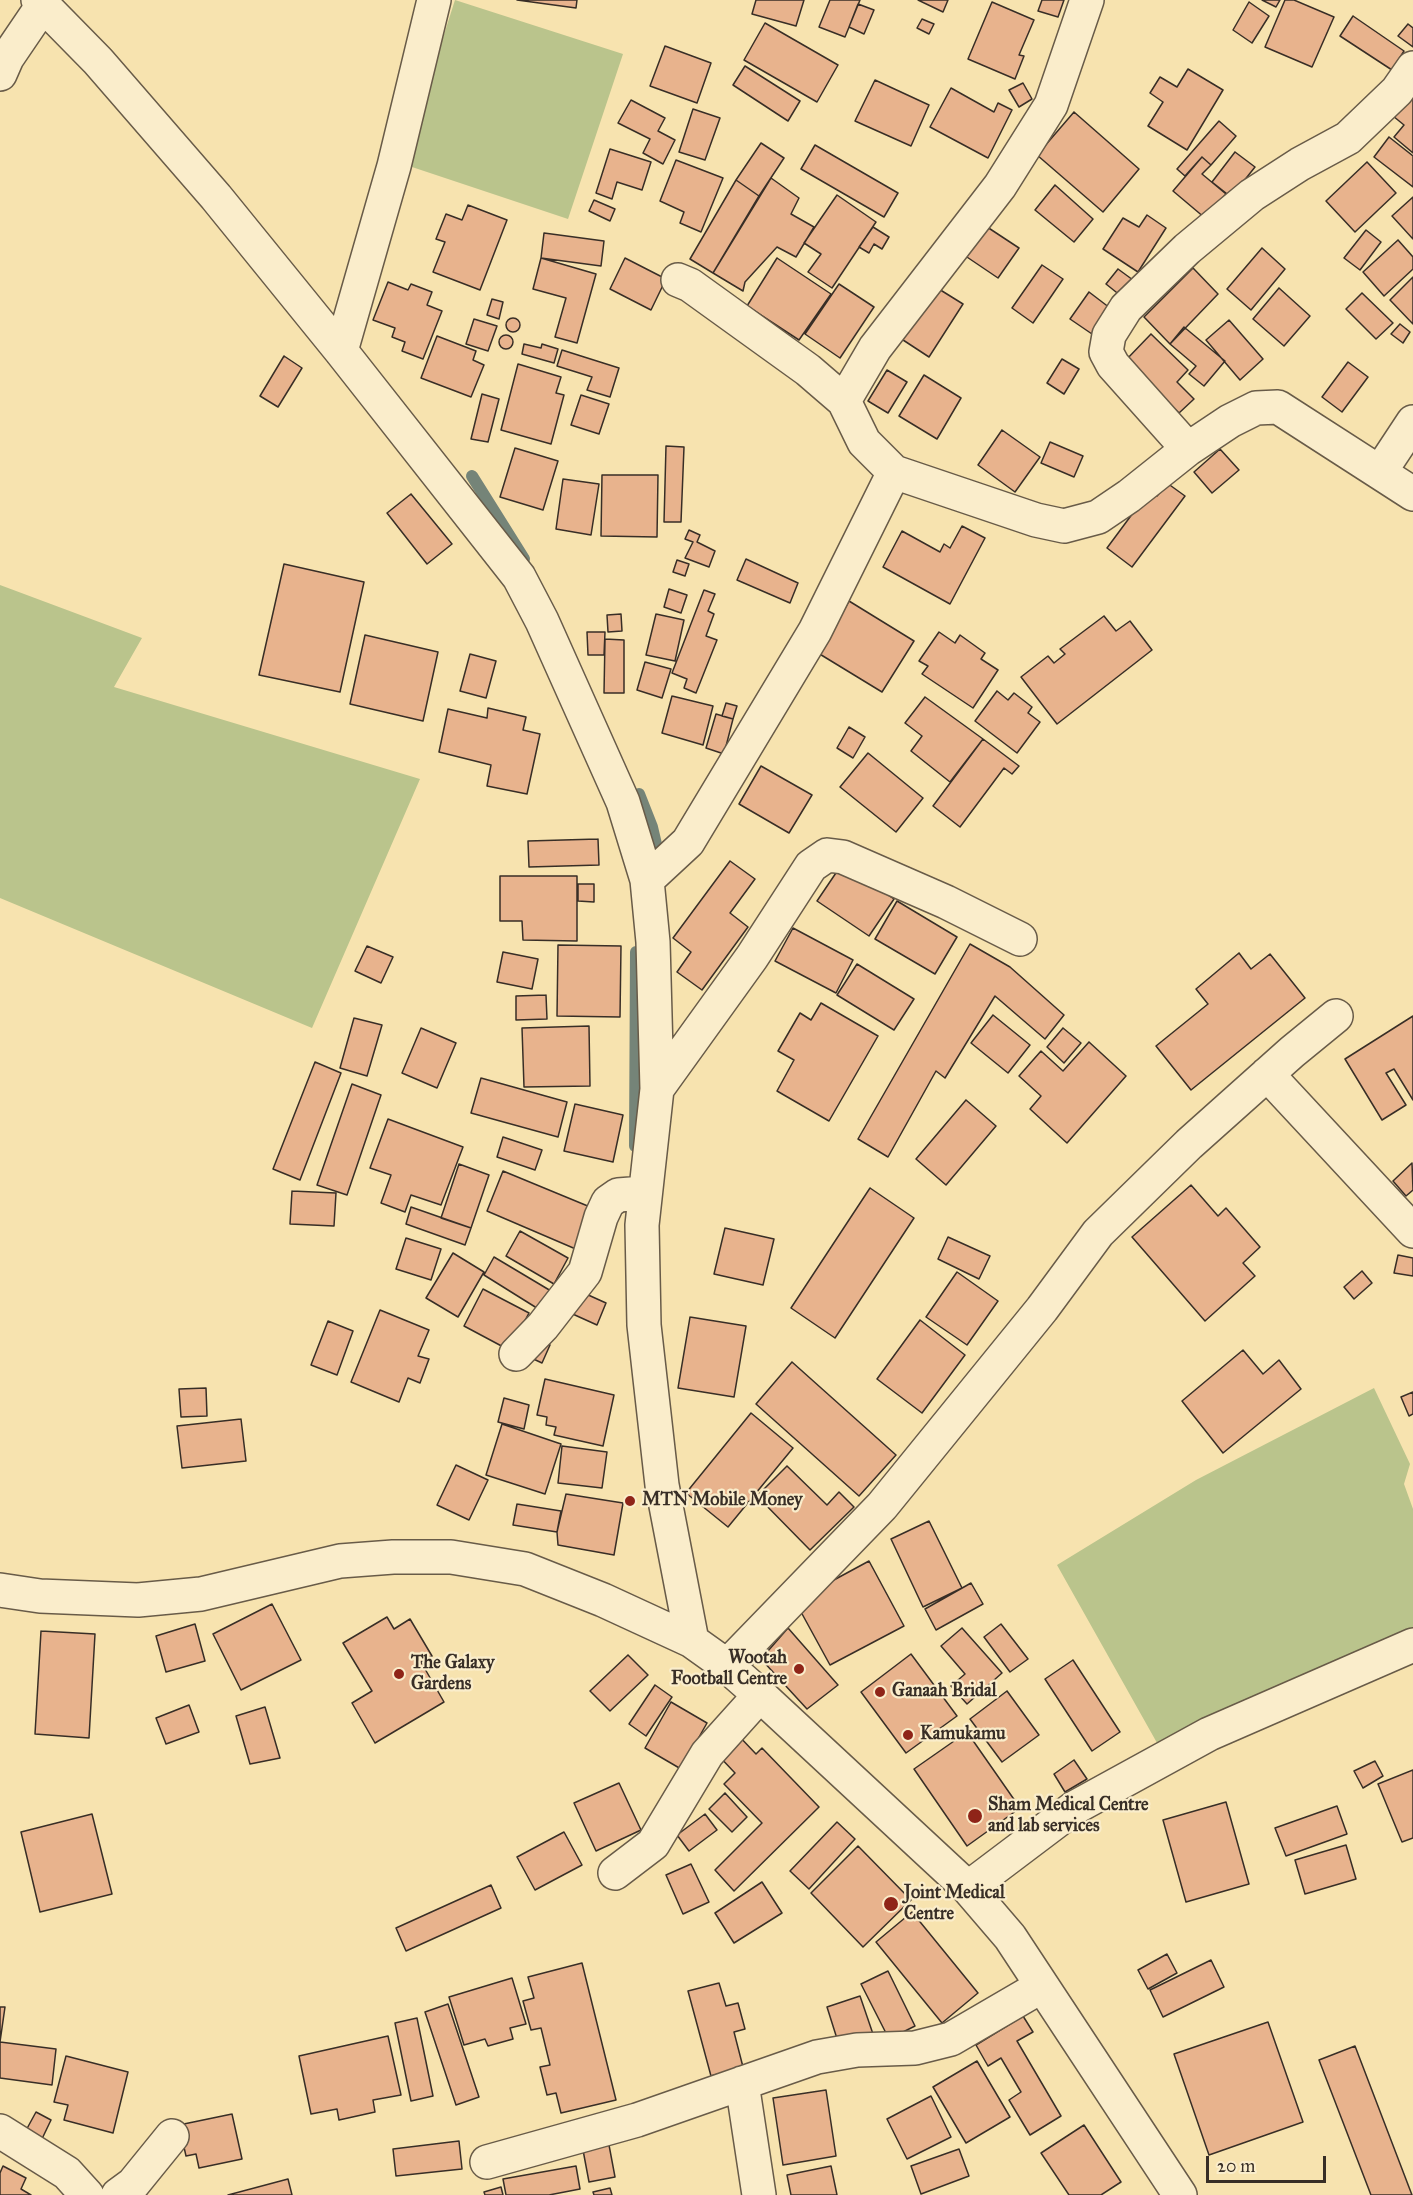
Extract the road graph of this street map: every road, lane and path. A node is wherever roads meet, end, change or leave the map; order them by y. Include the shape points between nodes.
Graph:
1 (434, 0) edge
2 (1087, 0) edge
3 (40, 3) edge
4 (1413, 68) edge
5 (0, 74) edge
6 (678, 280) dead end
7 (341, 351) junction
8 (843, 401) junction
9 (1413, 422) edge
10 (1188, 449) junction
11 (894, 472) junction
12 (1380, 472) junction
13 (1413, 494) edge
14 (647, 880) junction
15 (1020, 939) dead end
16 (1336, 1016) dead end
17 (1267, 1074) junction
18 (657, 1089) junction
19 (644, 1193) junction
20 (1413, 1231) edge
21 (516, 1354) dead end
22 (0, 1590) edge
23 (692, 1641) junction
24 (1413, 1645) edge
25 (727, 1666) junction
26 (760, 1695) junction
27 (615, 1873) dead end
28 (968, 1888) junction
29 (1042, 1986) junction
30 (742, 2083) junction
31 (0, 2131) edge
32 (172, 2136) dead end
33 (487, 2162) dead end
34 (87, 2195) edge
35 (118, 2195) edge
36 (759, 2195) edge
37 (1180, 2195) edge

1 - 7 street via 394,166
2 - 8 street via 1051,105 1000,186 875,348
3 - 5 street
3 - 7 street via 106,70 216,197
4 - 10 street via 1397,91 1348,138 1252,195 1187,249 1126,308 1109,335 1106,352 1113,365
6 - 8 street via 808,370
7 - 14 street via 519,577 623,802
8 - 11 street via 864,442
9 - 12 street
10 - 11 street via 1098,517 1064,526
10 - 12 street via 1256,408 1278,407
11 - 14 street via 814,631 688,842
12 - 13 street
14 - 18 street via 653,942
15 - 18 street via 843,857 827,855 811,866 752,957
16 - 17 street
17 - 20 street
17 - 25 street via 1098,1233 1035,1318 882,1506
18 - 19 street
19 - 21 street via 618,1195 608,1202 585,1272
19 - 23 street via 644,1324 662,1485
22 - 23 street via 40,1596 138,1600 201,1594 340,1561 451,1557 525,1569
23 - 25 street
24 - 28 street via 1199,1740 1074,1808
25 - 26 street
26 - 27 street via 707,1754 653,1844
26 - 28 street
28 - 29 street via 1010,1937
29 - 30 street via 951,2039 915,2048 857,2050 817,2057
29 - 37 street
30 - 33 street via 613,2128
30 - 36 street
31 - 34 street via 67,2173
32 - 35 street via 133,2184

